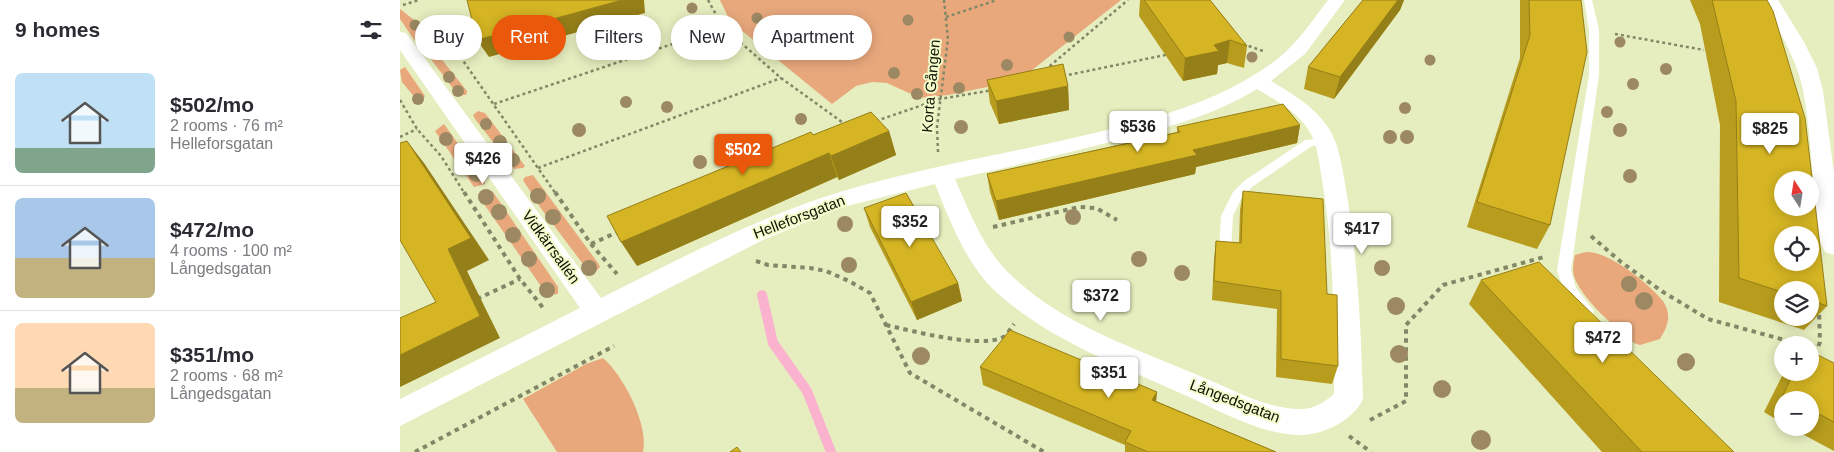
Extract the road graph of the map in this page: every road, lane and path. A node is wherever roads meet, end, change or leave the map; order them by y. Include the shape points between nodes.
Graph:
1 (419, 0) edge
2 (708, 0) edge
3 (944, 0) edge
4 (998, 0) edge
5 (1128, 0) edge
6 (1336, 0) edge
7 (1588, 0) edge
8 (1770, 0) edge
9 (403, 5) dead end
10 (716, 15) edge
11 (946, 17) junction
12 (1594, 30) junction
13 (671, 44) edge
14 (1240, 44) edge
15 (743, 45) edge
16 (406, 46) edge
17 (1704, 50) dead end
18 (1177, 53) edge
19 (1269, 54) dead end
20 (463, 60) edge
21 (1040, 74) edge
22 (781, 78) junction
23 (1055, 78) edge
24 (1256, 81) junction
25 (996, 89) edge
26 (940, 99) junction
27 (400, 100) edge
28 (494, 104) junction
29 (870, 123) edge
30 (417, 129) junction
31 (853, 130) edge
32 (400, 137) edge
33 (1325, 142) junction
34 (538, 168) junction
35 (942, 175) junction
36 (1116, 220) dead end
37 (1572, 220) junction
38 (627, 228) edge
39 (989, 228) dead end
40 (738, 241) junction
41 (591, 244) junction
42 (1834, 246) edge
43 (1224, 251) edge
44 (1567, 252) junction
45 (620, 278) dead end
46 (520, 279) junction
47 (468, 303) edge
48 (1819, 305) edge
49 (1035, 309) junction
50 (596, 311) junction
51 (548, 315) dead end
52 (1599, 323) edge
53 (886, 325) junction
54 (1774, 337) edge
55 (1819, 344) edge
56 (614, 346) dead end
57 (400, 413) edge
58 (1362, 424) dead end
59 (1354, 428) dead end
60 (1345, 433) dead end
61 (415, 452) edge
62 (1044, 452) edge

1 - 9 path
2 - 10 path
3 - 11 path, Korta Gången
4 - 11 path
5 - 21 path
6 - 24 street, Helleforsgatan via 1305,43 1284,63
7 - 12 lane
8 - 42 street via 1795,42 1813,91
11 - 26 path, Korta Gången via 947,54
12 - 17 path
12 - 37 lane via 1594,75
13 - 28 path
14 - 19 path
15 - 22 path
16 - 50 street, Vidkärrsallén
18 - 23 path
20 - 28 path
22 - 31 path
22 - 34 path
24 - 33 street, Långedsgatan via 1298,108 1318,127
24 - 35 street, Helleforsgatan via 1227,97 1155,124
25 - 26 path
26 - 29 path
26 - 35 path, Korta Gången via 938,141
27 - 30 path
28 - 34 path
30 - 32 path
30 - 46 path via 441,156
33 - 43 lane via 1309,143 1237,195 1227,216
33 - 49 street, Långedsgatan via 1336,198 1346,289 1349,399 1324,418 1300,422 1282,420 1226,400 1082,337
34 - 41 path
35 - 40 street, Helleforsgatan via 825,205
35 - 49 street, Långedsgatan via 987,266
36 - 39 path via 1096,208 1079,207
37 - 44 lane
37 - 54 path via 1621,262 1708,319
38 - 41 path
40 - 50 street, Helleforsgatan
40 - 53 path via 757,263 830,273 858,286 870,294
41 - 45 path
44 - 52 lane via 1564,270 1570,290
44 - 58 path via 1443,285 1406,325 1406,401
46 - 47 path
46 - 51 path
48 - 55 path
49 - 53 path via 1013,325 1004,337 995,340 939,336
50 - 57 street, Helleforsgatan
53 - 62 path via 910,373
56 - 61 path
59 - 60 path

